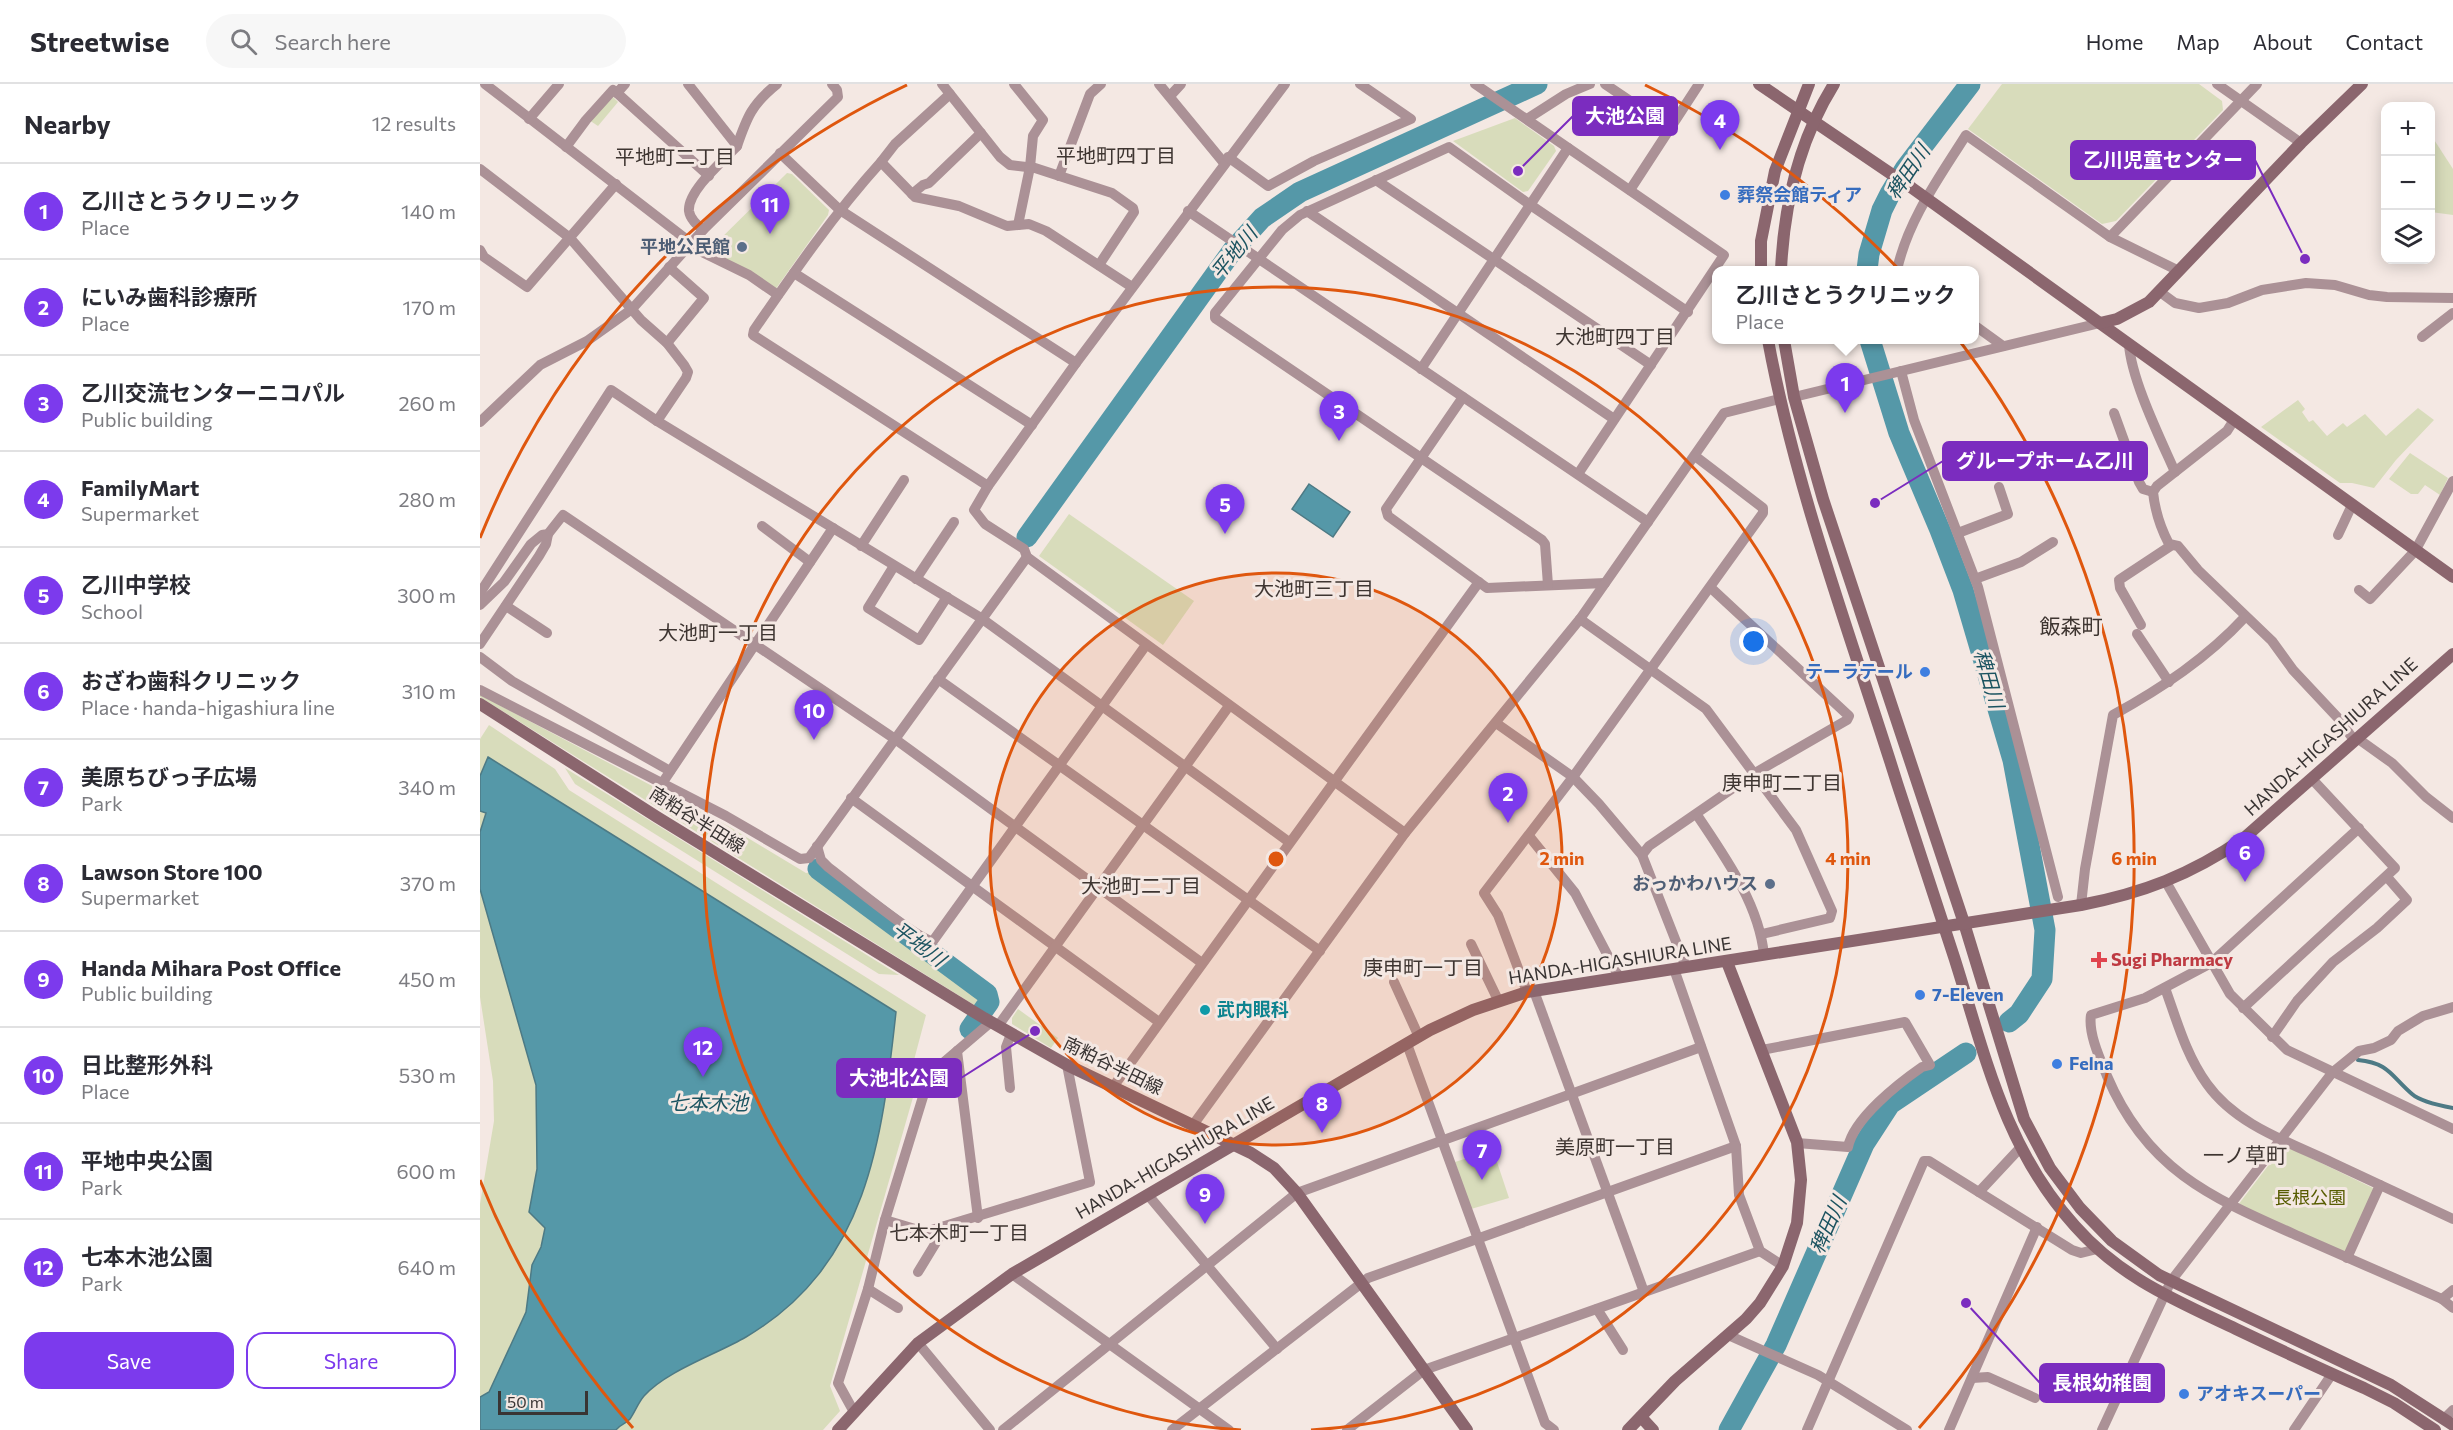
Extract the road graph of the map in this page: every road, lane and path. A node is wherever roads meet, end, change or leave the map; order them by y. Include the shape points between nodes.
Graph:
1 (485, 84) edge
2 (559, 84) edge
3 (625, 84) edge
4 (688, 84) edge
5 (777, 84) edge
6 (942, 84) edge
7 (1014, 84) edge
8 (1084, 84) edge
9 (1101, 84) edge
10 (1159, 84) edge
11 (1181, 84) edge
12 (1285, 84) edge
13 (1360, 84) edge
14 (1476, 84) edge
15 (1590, 84) edge
16 (1605, 84) edge
17 (1700, 84) edge
18 (1759, 84) edge
19 (1809, 84) edge
20 (1834, 84) edge
21 (2217, 84) edge
22 (2257, 84) edge
23 (2362, 84) edge
24 (838, 86) edge
25 (480, 91) edge
26 (617, 93) junction
27 (950, 94) junction
28 (1090, 94) junction
29 (1170, 96) junction
30 (2240, 100) junction
31 (1797, 111) junction
32 (529, 119) junction
33 (1527, 119) junction
34 (1814, 122) junction
35 (1670, 128) junction
36 (981, 133) junction
37 (2301, 142) junction
38 (737, 146) junction
39 (566, 147) junction
40 (1568, 148) junction
41 (780, 153) junction
42 (1226, 160) junction
43 (881, 162) junction
44 (1030, 167) junction
45 (480, 169) edge
46 (709, 176) junction
47 (1059, 176) junction
48 (1376, 180) junction
49 (616, 184) junction
50 (1630, 190) junction
51 (912, 194) junction
52 (1926, 198) junction
53 (1529, 204) junction
54 (840, 210) junction
55 (1188, 211) junction
56 (1307, 211) junction
57 (1018, 225) junction
58 (703, 230) junction
59 (2110, 237) junction
60 (570, 238) junction
61 (691, 243) junction
62 (481, 257) edge
63 (1255, 257) junction
64 (1492, 259) junction
65 (1099, 265) junction
66 (1717, 266) edge
67 (1761, 266) edge
68 (1781, 266) edge
69 (1898, 266) edge
70 (669, 267) junction
71 (2179, 271) junction
72 (794, 273) junction
73 (1712, 274) edge
74 (1132, 287) junction
75 (2160, 292) junction
76 (778, 295) junction
77 (2453, 298) edge
78 (632, 309) junction
79 (1458, 312) junction
80 (1688, 312) junction
81 (2453, 313) edge
82 (2100, 323) junction
83 (1979, 329) edge
84 (2422, 337) dead end
85 (667, 343) junction
86 (1769, 344) edge
87 (1785, 344) edge
88 (2129, 344) junction
89 (2003, 346) junction
90 (1076, 363) junction
91 (1651, 364) junction
92 (1421, 369) junction
93 (1899, 371) junction
94 (1463, 397) junction
95 (1794, 397) junction
96 (1779, 399) junction
97 (2114, 413) dead end
98 (1614, 419) junction
99 (2234, 420) junction
100 (657, 421) junction
101 (480, 423) edge
102 (1032, 425) junction
103 (1695, 456) junction
104 (1421, 459) junction
105 (2175, 472) junction
106 (1578, 474) junction
107 (904, 480) dead end
108 (2453, 481) edge
109 (987, 486) junction
110 (1999, 487) dead end
111 (2153, 492) junction
112 (2352, 505) junction
113 (954, 522) dead end
114 (1648, 522) junction
115 (762, 526) dead end
116 (833, 528) junction
117 (1958, 533) junction
118 (548, 534) junction
119 (2338, 535) dead end
120 (2053, 542) dead end
121 (2172, 545) junction
122 (861, 546) junction
123 (2415, 551) junction
124 (1027, 557) junction
125 (810, 562) junction
126 (894, 566) junction
127 (2453, 577) edge
128 (916, 579) junction
129 (1975, 579) junction
130 (1479, 582) junction
131 (1605, 583) junction
132 (1548, 585) junction
133 (1711, 588) junction
134 (2359, 590) dead end
135 (480, 593) edge
136 (946, 597) junction
137 (480, 605) edge
138 (506, 606) junction
139 (2245, 617) junction
140 (981, 618) junction
141 (1580, 619) junction
142 (547, 633) dead end
143 (480, 644) edge
144 (756, 645) junction
145 (1146, 645) junction
146 (2453, 654) edge
147 (480, 657) edge
148 (1650, 669) junction
149 (938, 679) junction
150 (2169, 682) junction
151 (480, 690) edge
152 (480, 704) edge
153 (1229, 706) junction
154 (1103, 707) junction
155 (1496, 723) junction
156 (894, 739) junction
157 (2356, 739) junction
158 (1059, 765) junction
159 (1185, 767) junction
160 (670, 771) junction
161 (1755, 773) junction
162 (1573, 777) junction
163 (2312, 779) junction
164 (1334, 780) junction
165 (663, 782) junction
166 (851, 798) junction
167 (1697, 815) junction
168 (2453, 818) edge
169 (1144, 825) junction
170 (1014, 826) junction
171 (2359, 828) junction
172 (1405, 833) junction
173 (1529, 836) junction
174 (1289, 842) junction
175 (818, 846) junction
176 (1642, 855) junction
177 (2387, 877) junction
178 (2166, 882) junction
179 (971, 886) junction
180 (1098, 887) junction
181 (1247, 900) junction
182 (2059, 902) junction
183 (2081, 905) junction
184 (1964, 922) junction
185 (1943, 926) junction
186 (1762, 934) junction
187 (1471, 944) dead end
188 (1054, 948) junction
189 (1320, 951) junction
190 (1764, 955) junction
191 (1727, 962) junction
192 (1202, 963) junction
193 (2211, 963) junction
194 (1680, 968) junction
195 (1619, 977) junction
196 (1394, 982) dead end
197 (2165, 988) junction
198 (1531, 992) junction
199 (1498, 1000) junction
200 (2453, 1007) edge
201 (2243, 1008) junction
202 (987, 1019) junction
203 (1159, 1022) junction
204 (1011, 1034) junction
205 (2272, 1036) junction
206 (1419, 1037) junction
207 (1407, 1044) junction
208 (1701, 1047) junction
209 (1762, 1050) junction
210 (957, 1051) junction
211 (1067, 1065) junction
212 (2332, 1073) junction
213 (1113, 1087) junction
214 (1010, 1088) dead end
215 (1572, 1094) junction
216 (1193, 1125) junction
217 (2453, 1129) edge
218 (2280, 1138) junction
219 (1443, 1141) junction
220 (1797, 1143) junction
221 (1233, 1145) junction
222 (1736, 1146) junction
223 (2021, 1148) junction
224 (2380, 1185) junction
225 (1607, 1192) junction
226 (1979, 1192) junction
227 (1297, 1193) junction
228 (1148, 1194) junction
229 (2228, 1205) junction
230 (978, 1218) junction
231 (2453, 1219) edge
232 (885, 1220) junction
233 (946, 1226) junction
234 (2037, 1227) junction
235 (1477, 1239) junction
236 (2097, 1249) junction
237 (1760, 1251) junction
238 (2347, 1258) junction
239 (1206, 1266) junction
240 (1783, 1266) junction
241 (918, 1272) dead end
242 (1012, 1274) junction
243 (2170, 1281) junction
244 (1361, 1283) junction
245 (868, 1289) junction
246 (2453, 1290) edge
247 (1644, 1292) junction
248 (2164, 1296) junction
249 (2442, 1299) junction
250 (897, 1308) dead end
251 (2453, 1308) edge
252 (1597, 1309) junction
253 (1728, 1335) junction
254 (1514, 1338) junction
255 (918, 1343) junction
256 (1108, 1344) junction
257 (1277, 1349) junction
258 (1623, 1350) dead end
259 (1424, 1370) junction
260 (2332, 1374) junction
261 (1972, 1378) junction
262 (1828, 1382) junction
263 (2035, 1398) dead end
264 (1199, 1409) junction
265 (854, 1412) junction
266 (1641, 1417) junction
267 (2450, 1418) edge
268 (2104, 1429) edge
269 (837, 1430) edge
270 (990, 1430) edge
271 (1003, 1430) edge
272 (1172, 1430) edge
273 (1229, 1430) edge
274 (1347, 1430) edge
275 (1467, 1430) edge
276 (1554, 1430) edge
277 (1628, 1430) edge
278 (1653, 1430) edge
279 (1807, 1430) edge
280 (1907, 1430) edge
281 (1949, 1430) edge
282 (2294, 1430) edge
283 (2435, 1430) edge

1 - 25 street
1 - 32 street
2 - 32 street
3 - 26 street
4 - 38 street
5 - 38 street via 752,108
6 - 27 street
7 - 44 street via 1043,120 1033,136
8 - 28 street
9 - 28 street
10 - 29 street
11 - 29 street
12 - 42 street
13 - 42 street via 1411,119 1305,165 1268,186
14 - 33 street
15 - 33 street
16 - 35 street
17 - 35 street
18 - 31 street
19 - 31 street
20 - 34 street
21 - 30 street
22 - 30 street
23 - 37 street
24 - 41 street via 838,97
26 - 39 street via 613,90
26 - 46 street
27 - 36 street
27 - 43 street
28 - 47 street
29 - 42 street
30 - 37 street
30 - 59 street
31 - 34 street
31 - 67 street via 1769,195
32 - 39 street
33 - 40 street
34 - 52 street
34 - 68 street via 1794,177
35 - 50 street
36 - 44 street via 1010,165
36 - 51 street via 929,183
37 - 71 street
38 - 46 street
39 - 49 street
40 - 50 street
40 - 53 street
41 - 54 street
41 - 58 street
42 - 55 street
43 - 51 street
43 - 54 street
44 - 47 street
44 - 57 street
45 - 60 street
46 - 58 street via 693,194 689,211
47 - 65 street via 1112,194 1133,208
48 - 53 street via 1449,147
48 - 56 street
48 - 64 street
49 - 60 street
49 - 61 street
50 - 66 street via 1724,255
51 - 57 street via 1007,226
52 - 59 street via 1966,135
52 - 69 street
52 - 82 street
53 - 64 street
53 - 80 street
54 - 72 street
54 - 90 street
55 - 63 street
55 - 74 street
56 - 63 street
56 - 79 street
57 - 65 street via 1029,224 1046,231
58 - 61 street
59 - 71 street
60 - 62 street via 527,287
60 - 78 street
61 - 70 street
61 - 76 street
63 - 92 street
63 - 104 street via 1215,318
64 - 79 street
64 - 91 street
65 - 74 street
70 - 78 street
70 - 85 street via 704,298
71 - 75 street
72 - 76 street
72 - 102 street
73 - 80 street
74 - 90 street
75 - 77 street via 2175,303 2199,308 2228,303 2262,290 2306,283 2387,297
75 - 82 street via 2117,319
76 - 109 street via 753,335
78 - 85 street
78 - 101 street via 587,341 540,365
79 - 92 street
79 - 98 street
80 - 91 street
81 - 84 street
82 - 88 street
82 - 89 street
83 - 89 street
85 - 100 street via 688,372
86 - 96 street
87 - 95 street
88 - 99 street
88 - 105 street via 2140,386
89 - 93 street
90 - 102 street
91 - 98 street
92 - 94 street
93 - 95 street
93 - 117 street
94 - 104 street
94 - 106 street
95 - 184 street via 1823,499
96 - 103 street via 1724,413
96 - 185 street via 1801,483
97 - 111 street via 2139,482 2143,489
98 - 106 street
99 - 105 street
99 - 112 street
100 - 116 street
100 - 135 street via 611,390
102 - 109 street
103 - 114 street
103 - 133 street via 1763,508
104 - 130 street via 1386,509 1388,516
104 - 132 street via 1542,540
105 - 111 street
106 - 114 street
107 - 122 street
108 - 123 street
109 - 124 street via 974,510 985,524 1024,549
110 - 117 street via 2007,514
111 - 121 street via 2163,534
112 - 119 street
112 - 123 street
113 - 128 street
114 - 131 street
115 - 125 street
116 - 122 street
116 - 125 street
117 - 129 street
118 - 137 street via 531,544 504,582
118 - 138 street
118 - 144 street via 563,515
120 - 129 street via 2021,562
121 - 139 street via 2178,546
121 - 150 street via 2119,580 2139,629
122 - 126 street
123 - 127 street
123 - 134 street via 2370,599
124 - 140 street
124 - 145 street
125 - 144 street
126 - 128 street
126 - 136 street via 868,608 919,640
128 - 136 street
129 - 182 street
130 - 132 street via 1487,588
130 - 164 street
131 - 132 street
131 - 141 street
133 - 148 street
133 - 161 street via 1849,716
136 - 140 street
138 - 142 street
138 - 143 street
139 - 150 street
139 - 157 street via 2272,641
140 - 149 street
140 - 154 street
141 - 148 street
141 - 155 street
144 - 156 street
144 - 160 street
145 - 153 street
145 - 154 street
146 - 157 street, HANDA-HIGASHIURA LINE
147 - 160 street via 512,681
148 - 161 street via 1706,710
148 - 162 street
149 - 156 street
149 - 158 street
150 - 183 street via 2113,715
151 - 165 street
152 - 202 street, 南粕谷半田線
153 - 159 street
153 - 164 street
154 - 158 street
154 - 159 street
155 - 162 street
155 - 172 street
156 - 166 street
156 - 170 street
157 - 163 street, HANDA-HIGASHIURA LINE
157 - 168 street via 2392,763
158 - 169 street
158 - 170 street
159 - 169 street
159 - 174 street
160 - 165 street
161 - 167 street
161 - 186 street via 1796,830 1832,911 1830,918
162 - 173 street
162 - 176 street
163 - 171 street
163 - 178 street, HANDA-HIGASHIURA LINE via 2222,854
164 - 172 street
164 - 174 street
165 - 175 street via 805,859
166 - 175 street
166 - 179 street
167 - 176 street via 1649,846
167 - 186 street via 1735,873
169 - 180 street
169 - 181 street
170 - 179 street
170 - 180 street
171 - 177 street via 2395,868
171 - 193 street
172 - 189 street
173 - 195 street via 1575,893
173 - 198 street via 1484,893 1498,915
174 - 181 street
175 - 179 street via 821,860 828,867 928,941 933,941
176 - 194 street
177 - 201 street
177 - 205 street via 2407,900 2333,962
178 - 183 street, HANDA-HIGASHIURA LINE via 2126,896
178 - 193 street
179 - 188 street
180 - 188 street
180 - 192 street
181 - 189 street
181 - 192 street
182 - 183 street, HANDA-HIGASHIURA LINE
182 - 184 street, HANDA-HIGASHIURA LINE via 2024,913
184 - 185 street, HANDA-HIGASHIURA LINE
184 - 243 street via 2024,1119 2050,1168 2080,1208 2112,1241
185 - 190 street, HANDA-HIGASHIURA LINE
185 - 223 street via 1981,1052
186 - 190 street
187 - 199 street
188 - 202 street
188 - 203 street
189 - 216 street
190 - 191 street, HANDA-HIGASHIURA LINE
191 - 194 street, HANDA-HIGASHIURA LINE
191 - 209 street
192 - 203 street
193 - 197 street
193 - 201 street
194 - 195 street, HANDA-HIGASHIURA LINE
194 - 208 street
195 - 198 street, HANDA-HIGASHIURA LINE
196 - 206 street
197 - 218 street via 2181,1036 2208,1085 2241,1117
197 - 229 street via 2091,1015 2096,1044 2118,1102 2142,1134 2180,1175
198 - 199 street, HANDA-HIGASHIURA LINE
198 - 215 street
199 - 206 street, HANDA-HIGASHIURA LINE
200 - 212 street via 2422,1016 2391,1040 2359,1051
201 - 205 street
202 - 204 street, 南粕谷半田線
202 - 210 street
203 - 213 street
204 - 211 street, 南粕谷半田線
204 - 214 street via 1006,1047
205 - 212 street via 2287,1050
206 - 207 street, HANDA-HIGASHIURA LINE
207 - 219 street
207 - 221 street, HANDA-HIGASHIURA LINE
208 - 215 street
208 - 222 street
209 - 220 street
209 - 220 street via 1905,1022 1930,1065 1922,1066 1883,1098 1848,1147
210 - 230 street
210 - 232 street via 930,1074
211 - 213 street, 南粕谷半田線
211 - 230 street via 1090,1182
212 - 217 street
212 - 218 street
213 - 216 street, 南粕谷半田線
215 - 219 street
215 - 225 street
216 - 221 street, 南粕谷半田線
218 - 224 street
218 - 229 street
219 - 227 street
219 - 235 street
220 - 240 street via 1800,1202 1792,1244
221 - 227 street, 南粕谷半田線 via 1274,1168
221 - 228 street, HANDA-HIGASHIURA LINE
222 - 225 street
222 - 237 street via 1739,1195
223 - 226 street
223 - 236 street via 2055,1203
224 - 231 street
224 - 238 street
225 - 235 street
225 - 247 street
226 - 234 street
226 - 262 street via 1924,1161
227 - 239 street
227 - 244 street, 南粕谷半田線
228 - 239 street
228 - 242 street, HANDA-HIGASHIURA LINE
229 - 238 street
229 - 243 street
230 - 233 street
232 - 233 street via 925,1232
232 - 245 street
233 - 241 street
234 - 236 street via 2081,1253
234 - 261 street
235 - 244 street
235 - 254 street
236 - 248 street
237 - 240 street
237 - 247 street
238 - 249 street
239 - 256 street
239 - 257 street
240 - 253 street via 1760,1303
242 - 255 street, HANDA-HIGASHIURA LINE
242 - 256 street
243 - 248 street
243 - 267 street via 2391,1385
244 - 257 street
244 - 259 street, 南粕谷半田線
245 - 250 street
245 - 265 street via 838,1383
246 - 249 street
247 - 252 street
248 - 260 street
248 - 268 street
249 - 251 street
252 - 254 street
252 - 258 street
253 - 262 street
253 - 266 street via 1682,1374
254 - 259 street
254 - 276 street via 1545,1423
255 - 265 street, HANDA-HIGASHIURA LINE
255 - 270 street
256 - 264 street
256 - 271 street
257 - 264 street
259 - 274 street
259 - 275 street, 南粕谷半田線
260 - 282 street
260 - 283 street via 2394,1403
261 - 263 street via 1988,1377
261 - 281 street
262 - 279 street
262 - 280 street
264 - 272 street
264 - 273 street
265 - 269 street, HANDA-HIGASHIURA LINE
266 - 277 street
266 - 278 street

